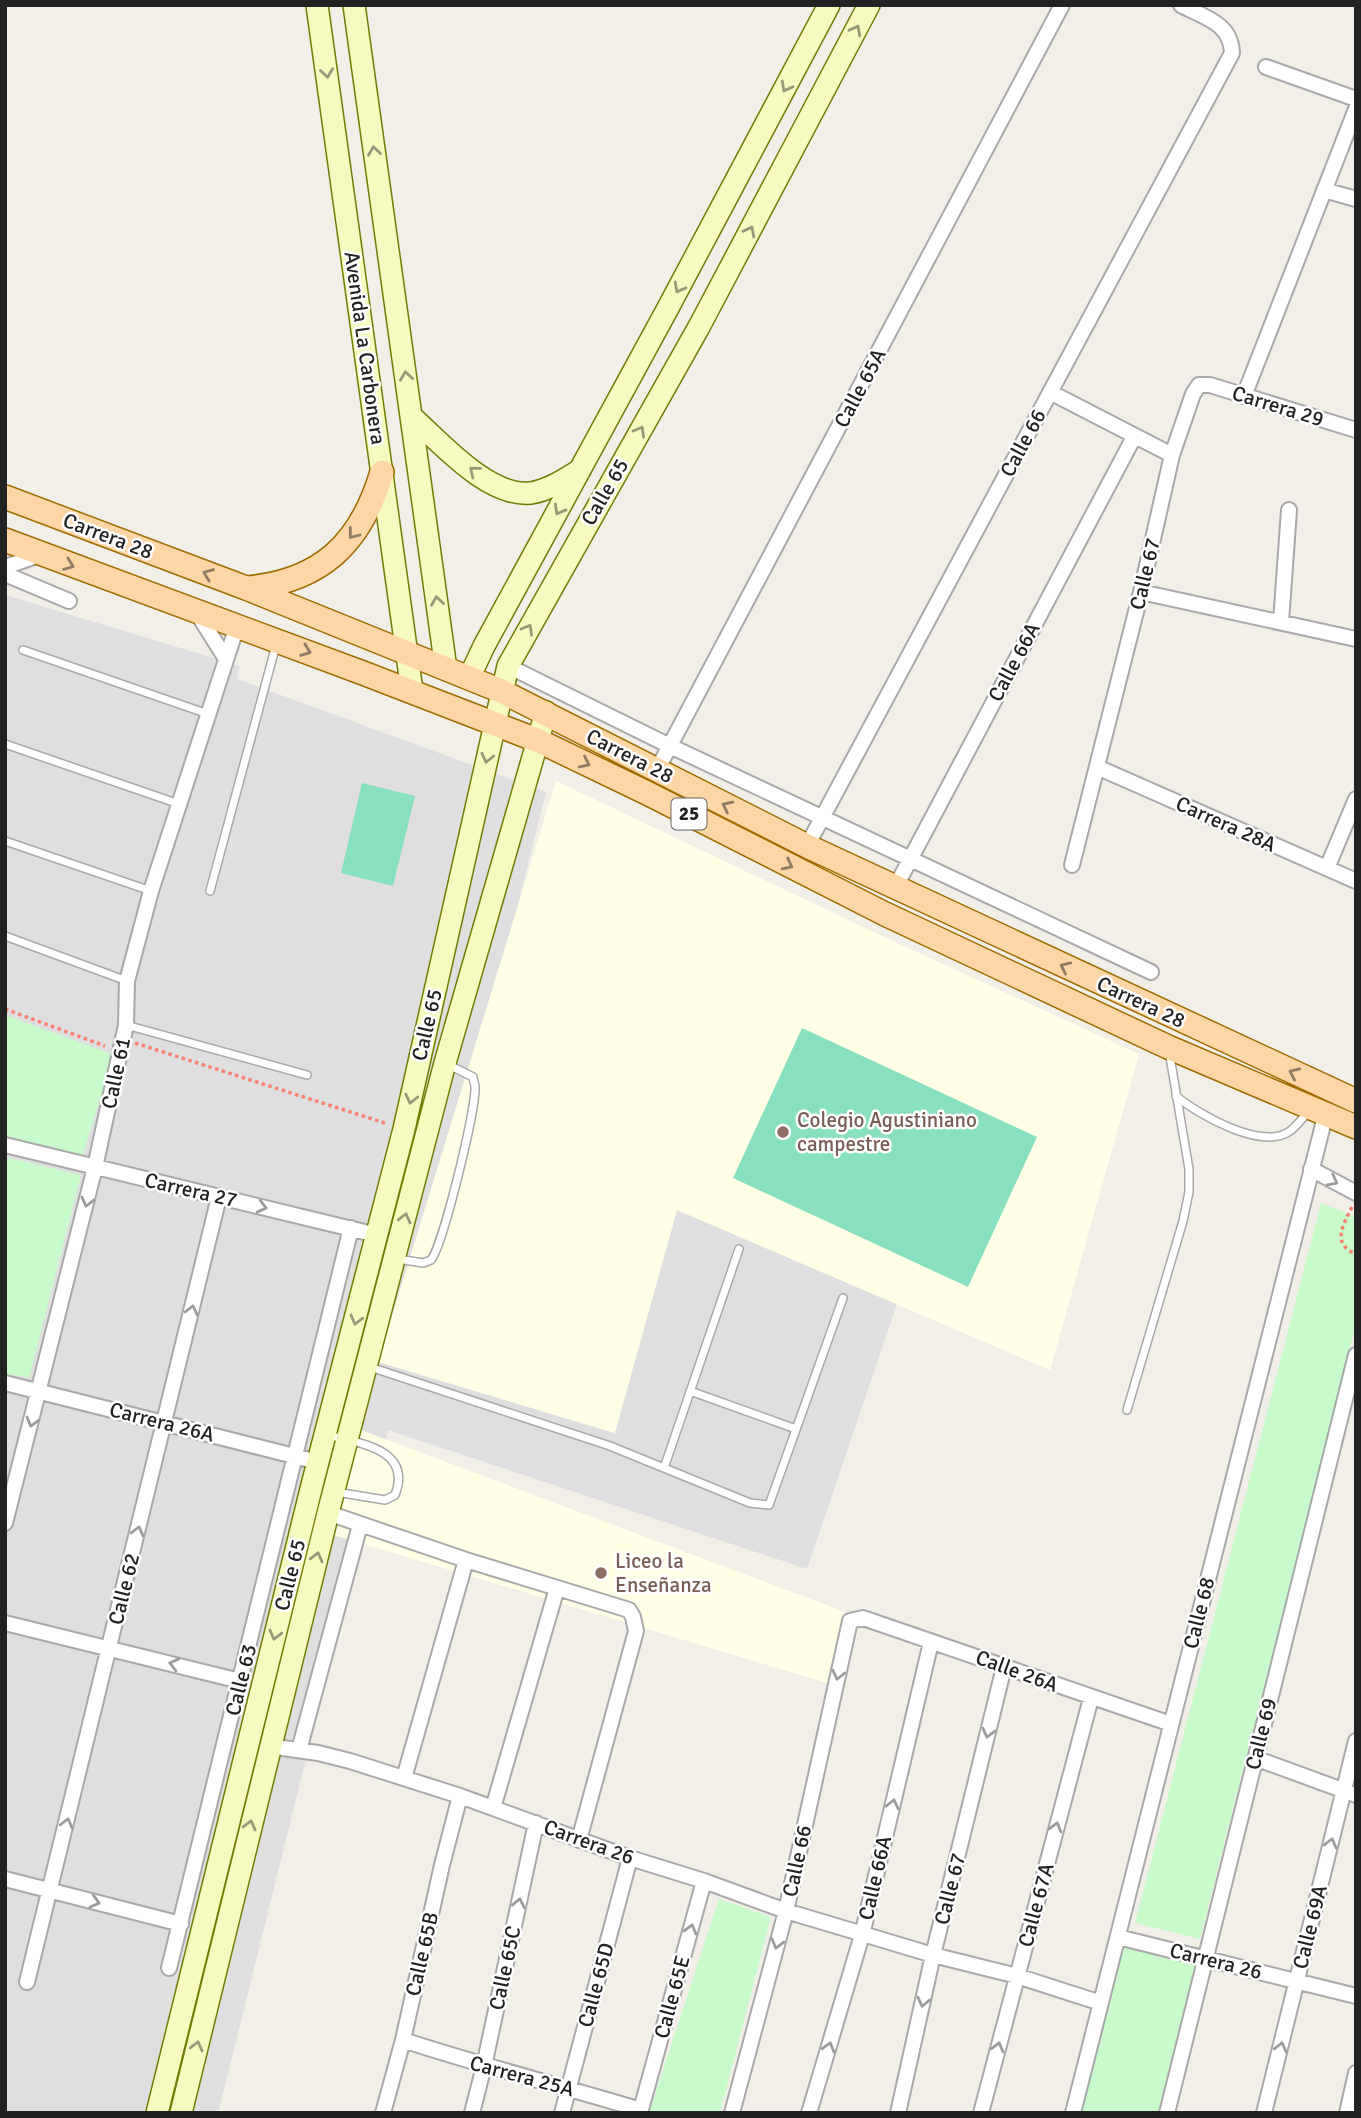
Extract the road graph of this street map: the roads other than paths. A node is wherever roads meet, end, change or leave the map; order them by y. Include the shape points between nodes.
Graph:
1 (317, 5) edge
2 (354, 5) edge
3 (829, 5) edge
4 (869, 5) edge
5 (1062, 5) edge
6 (1181, 5) edge
7 (1266, 67) dead end
8 (1356, 99) edge
9 (1356, 109) edge
10 (1324, 190) junction
11 (1356, 199) edge
12 (1199, 385) joint
13 (1050, 392) junction
14 (1244, 396) junction
15 (412, 417) junction
16 (1356, 430) edge
17 (1134, 437) junction
18 (1172, 455) junction
19 (580, 470) junction
20 (382, 472) junction
21 (5, 497) edge
22 (1289, 510) dead end
23 (5, 540) edge
24 (42, 554) junction
25 (5, 567) edge
26 (5, 574) edge
27 (246, 588) junction
28 (1141, 592) junction
29 (69, 601) dead end
30 (197, 613) junction
31 (1280, 622) junction
32 (237, 626) junction
33 (1356, 639) edge
34 (277, 640) junction
35 (23, 650) dead end
36 (407, 655) junction
37 (226, 659) junction
38 (508, 666) junction
39 (446, 669) junction
40 (470, 678) junction
41 (412, 691) junction
42 (501, 691) junction
43 (547, 712) junction
44 (209, 714) junction
45 (495, 723) junction
46 (539, 741) junction
47 (5, 744) edge
48 (670, 746) junction
49 (1097, 767) junction
50 (657, 770) junction
51 (1356, 799) edge
52 (179, 804) junction
53 (822, 817) junction
54 (5, 841) edge
55 (807, 846) junction
56 (910, 858) junction
57 (1072, 865) dead end
58 (1327, 868) junction
59 (1356, 881) edge
60 (895, 888) junction
61 (151, 891) junction
62 (210, 891) dead end
63 (5, 936) edge
64 (1151, 972) dead end
65 (127, 981) junction
66 (123, 1038) junction
67 (1168, 1047) junction
68 (445, 1063) junction
69 (307, 1075) dead end
70 (1176, 1096) junction
71 (1356, 1101) edge
72 (1319, 1110) junction
73 (1356, 1126) edge
74 (5, 1145) edge
75 (95, 1167) junction
76 (1311, 1169) junction
77 (1356, 1193) edge
78 (219, 1197) junction
79 (351, 1228) junction
80 (377, 1235) junction
81 (739, 1249) dead end
82 (395, 1258) junction
83 (843, 1298) dead end
84 (1356, 1355) edge
85 (366, 1366) junction
86 (5, 1383) edge
87 (690, 1391) junction
88 (40, 1392) junction
89 (1127, 1410) dead end
90 (164, 1423) junction
91 (796, 1429) junction
92 (325, 1435) junction
93 (347, 1440) junction
94 (295, 1456) junction
95 (318, 1462) junction
96 (664, 1468) junction
97 (312, 1485) junction
98 (334, 1491) junction
99 (328, 1513) junction
100 (5, 1523) edge
101 (360, 1525) junction
102 (466, 1560) junction
103 (557, 1588) junction
104 (863, 1618) joint
105 (5, 1623) edge
106 (931, 1642) junction
107 (109, 1648) junction
108 (1004, 1667) junction
109 (240, 1681) junction
110 (1091, 1698) junction
111 (1171, 1724) junction
112 (1356, 1741) edge
113 (269, 1746) junction
114 (299, 1750) junction
115 (1255, 1758) junction
116 (404, 1779) junction
117 (1350, 1793) edge
118 (460, 1796) junction
119 (494, 1808) junction
120 (537, 1823) junction
121 (579, 1840) junction
122 (630, 1858) junction
123 (5, 1879) edge
124 (704, 1881) junction
125 (51, 1890) junction
126 (786, 1911) junction
127 (181, 1924) junction
128 (862, 1935) junction
129 (1118, 1937) junction
130 (933, 1955) junction
131 (1206, 1958) junction
132 (169, 1968) dead end
133 (1017, 1976) junction
134 (1297, 1981) junction
135 (27, 1982) dead end
136 (1356, 1996) edge
137 (1101, 2003) junction
138 (403, 2040) junction
139 (484, 2066) junction
140 (1356, 2073) edge
141 (569, 2088) junction
142 (641, 2112) edge
143 (157, 2113) edge
144 (181, 2113) edge
145 (383, 2113) edge
146 (472, 2113) edge
147 (562, 2113) edge
148 (732, 2113) edge
149 (809, 2113) edge
150 (898, 2113) edge
151 (981, 2113) edge
152 (1073, 2113) edge
153 (1167, 2113) edge
154 (1264, 2113) edge
155 (1347, 2113) edge

1 -> 20 street, Avenida La Carbonera
15 -> 2 street, Avenida La Carbonera
3 -> 19 street, Calle 65
38 -> 4 street, Calle 65 via 700,325
5 - 48 street, Calle 65A
6 - 13 street, Calle 66 via 1223,27 1231,38 1232,53
7 - 8 street
9 - 10 street
10 - 11 street
10 - 14 street
12 - 14 street, Carrera 29
12 - 18 street, Calle 67
13 - 17 street
13 - 53 street, Calle 66
14 - 16 street, Carrera 29
19 -> 15 street via 551,487 514,493 481,477
39 -> 15 street, Avenida La Carbonera
17 - 18 street
17 - 56 street, Calle 66A
18 - 28 street, Calle 67
19 -> 40 street, Calle 65
20 -> 27 main road via 367,513 326,562 288,581
20 - 36 street, Avenida La Carbonera
27 -> 21 main road, Carrera 28 / 25
22 - 31 street
23 - 24 main road, Carrera 28 / 25
24 - 25 street
24 -> 30 main road, Carrera 28 / 25
26 - 29 street
27 - 36 main road, Carrera 28 / 25
28 - 31 street
28 - 49 street, Calle 67
30 - 32 main road, Carrera 28 / 25
30 - 37 street
31 - 33 street
32 - 34 main road, Carrera 28 / 25
32 - 37 street, Calle 61
34 -> 41 main road, Carrera 28 / 25
34 - 62 lane
35 - 44 lane
36 - 39 main road, Carrera 28 / 25
36 - 41 street, Avenida La Carbonera
37 - 44 street, Calle 61
38 - 42 street, Calle 65
38 - 48 street
39 - 40 main road, Carrera 28 / 25
40 - 42 main road, Carrera 28 / 25
41 - 45 main road, Carrera 28 / 25
42 - 43 main road, Carrera 28 / 25
42 - 45 street, Calle 65
43 - 46 street, Calle 65
43 - 50 main road, Carrera 28 / 25
44 - 52 street, Calle 61
45 - 46 main road, Carrera 28 / 25
45 -> 80 street, Calle 65
46 -> 67 main road, Carrera 28 / 25 via 885,914
46 - 68 street, Calle 65
47 - 52 lane
48 - 50 street, Calle 65A
48 - 53 street
49 - 57 street, Calle 67
49 - 58 street, Carrera 28A
55 -> 50 main road, Carrera 28 / 25
51 - 58 street
52 - 61 street, Calle 61
53 - 55 street, Calle 66
53 - 56 street
54 - 61 lane
55 - 60 main road, Carrera 28 / 25
56 - 60 street, Calle 66A
56 - 64 street
58 - 59 street, Carrera 28A
71 -> 60 main road, Carrera 28 / 25
61 - 65 street, Calle 61
63 - 65 lane
65 - 66 street, Calle 61
66 - 69 lane
66 - 75 street, Calle 61
67 - 70 lane
67 - 72 main road, Carrera 28 / 25
82 -> 68 street, Calle 65
68 - 82 lane via 473,1077 475,1086 449,1207 431,1261
70 - 72 lane via 1217,1123 1268,1136 1289,1132
70 - 89 lane via 1189,1192
72 - 73 main road, Carrera 28 / 25
72 - 76 street, Calle 68
74 - 75 street, Carrera 27
75 - 78 street, Carrera 27
75 -> 88 street, Calle 61
76 -> 77 street
76 - 111 street, Calle 68
78 -> 79 street, Carrera 27
90 -> 78 street, Calle 62
79 - 80 street, Carrera 27
79 - 94 street, Calle 63
80 -> 92 street, Calle 65
81 - 87 lane
82 - 85 street, Calle 65
83 - 91 lane
84 - 115 street, Calle 69
85 - 93 street, Calle 65
85 - 96 lane
86 - 88 street, Carrera 26A
87 - 91 lane
87 - 96 lane
88 - 90 street, Carrera 26A
88 -> 100 street, Calle 61
90 - 94 street, Carrera 26A
107 -> 90 street, Calle 62
91 - 96 lane via 769,1506 750,1503
92 - 93 lane
92 - 95 street, Calle 65
93 - 98 street, Calle 65
93 - 98 lane via 391,1457 400,1475 398,1488 385,1500
94 - 95 street, Carrera 26A
94 - 109 street, Calle 63
95 - 97 street, Calle 65
97 - 98 lane
97 -> 143 street, Calle 65
98 - 99 street, Calle 65
99 - 101 street
113 -> 99 street, Calle 65
101 - 102 street
101 - 114 street
102 - 103 street
102 - 116 street
103 - 119 street
103 - 121 street via 629,1610 636,1631
104 - 106 street, Calle 26A
104 -> 126 street, Calle 66 via 850,1621
105 - 107 street
106 - 108 street, Calle 26A
128 -> 106 street, Calle 66A
109 -> 107 street
125 -> 107 street, Calle 62
108 - 110 street, Calle 26A
108 -> 130 street, Calle 67
109 - 127 street, Calle 63
110 - 111 street, Calle 26A
133 -> 110 street, Calle 67A
111 - 129 street, Calle 68
112 - 117 street, Calle 69A
113 - 114 street, Carrera 26
144 -> 113 street, Calle 65
114 - 116 street, Carrera 26
115 - 117 street
115 - 131 street, Calle 69
116 - 118 street, Carrera 26
134 -> 117 street, Calle 69A
118 - 119 street, Carrera 26
118 - 138 street, Calle 65B
119 - 120 street, Carrera 26
120 - 121 street, Carrera 26
139 -> 120 street, Calle 65C
121 - 122 street, Carrera 26
122 - 124 street, Carrera 26
122 - 141 street, Calle 65D
123 - 125 street
124 - 126 street, Carrera 26
142 -> 124 street, Calle 65E
125 -> 127 street
125 - 135 street, Calle 62
126 - 128 street, Carrera 26
126 -> 148 street, Calle 66
127 - 132 street, Calle 63
128 - 130 street, Carrera 26
149 -> 128 street, Calle 66A
129 - 131 street, Carrera 26
129 - 137 street, Calle 68
130 - 133 street, Carrera 26
130 -> 150 street, Calle 67
131 - 134 street, Carrera 26
131 - 153 street, Calle 69
133 - 137 street, Carrera 26
151 -> 133 street, Calle 67A
134 - 136 street, Carrera 26
154 -> 134 street, Calle 69A
137 - 152 street, Calle 68
138 - 139 street, Carrera 25A
138 - 145 street, Calle 65B
139 - 141 street, Carrera 25A
139 - 146 street, Calle 65C
140 - 155 street
141 - 142 street, Carrera 25A
141 - 147 street, Calle 65D

